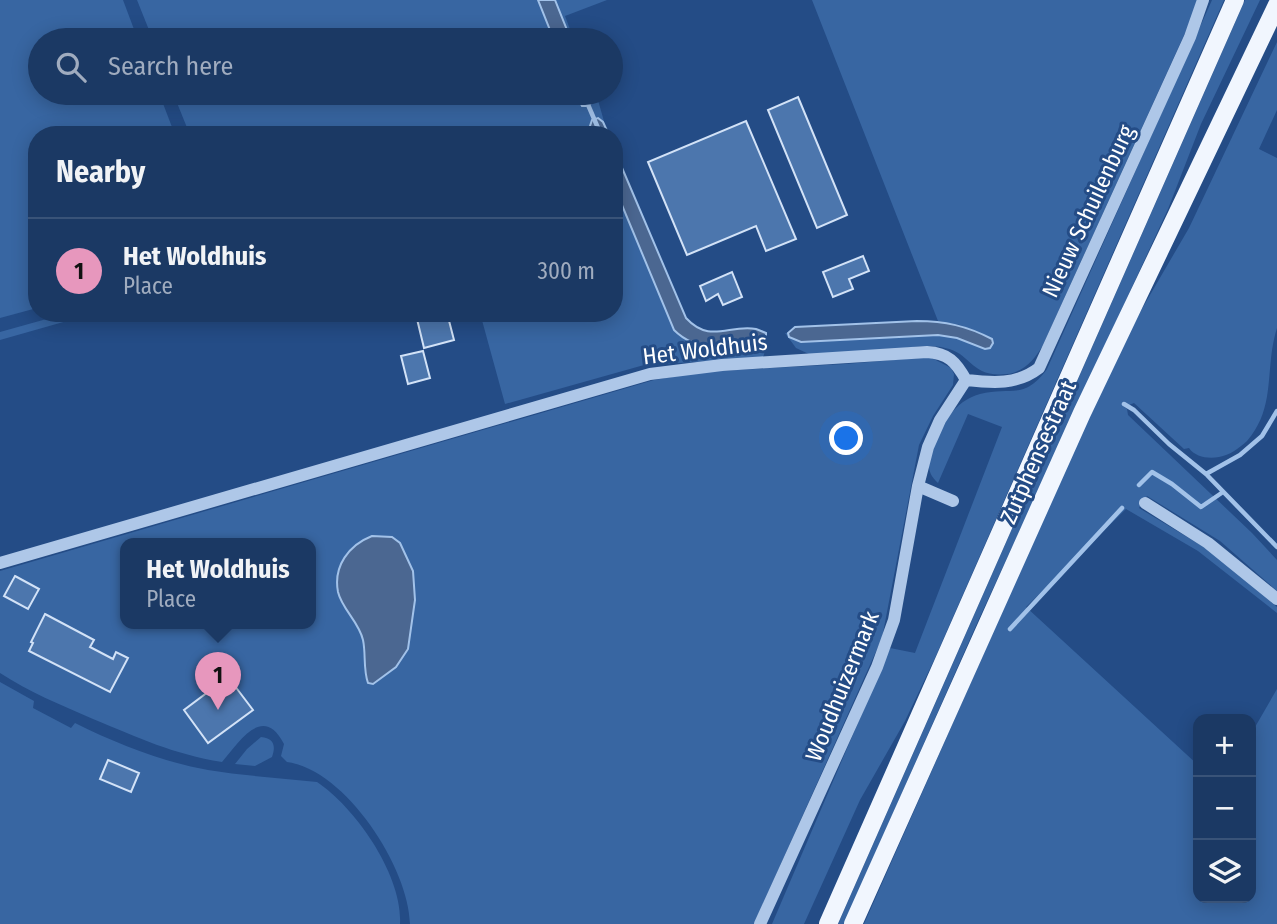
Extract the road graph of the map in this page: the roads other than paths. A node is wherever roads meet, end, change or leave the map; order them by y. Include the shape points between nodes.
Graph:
1 (1203, 0) edge
2 (1235, 0) edge
3 (1277, 5) edge
4 (966, 380) junction
5 (918, 486) junction
6 (953, 501) dead end
7 (1145, 503) dead end
8 (0, 563) edge
9 (1277, 599) edge
10 (760, 924) edge
11 (828, 924) edge
12 (853, 924) edge

1 - 4 street, Nieuw Schuilenburg via 1039,368 1012,381
2 - 11 main road, Zutphensestraat
3 - 12 main road, Zutphensestraat via 1082,413
4 - 5 street, Woudhuizermark via 940,420
4 - 8 street, Het Woldhuis via 949,357 927,352 664,371
5 - 6 street
5 - 10 street, Woudhuizermark via 894,620
7 - 9 street via 1209,543

